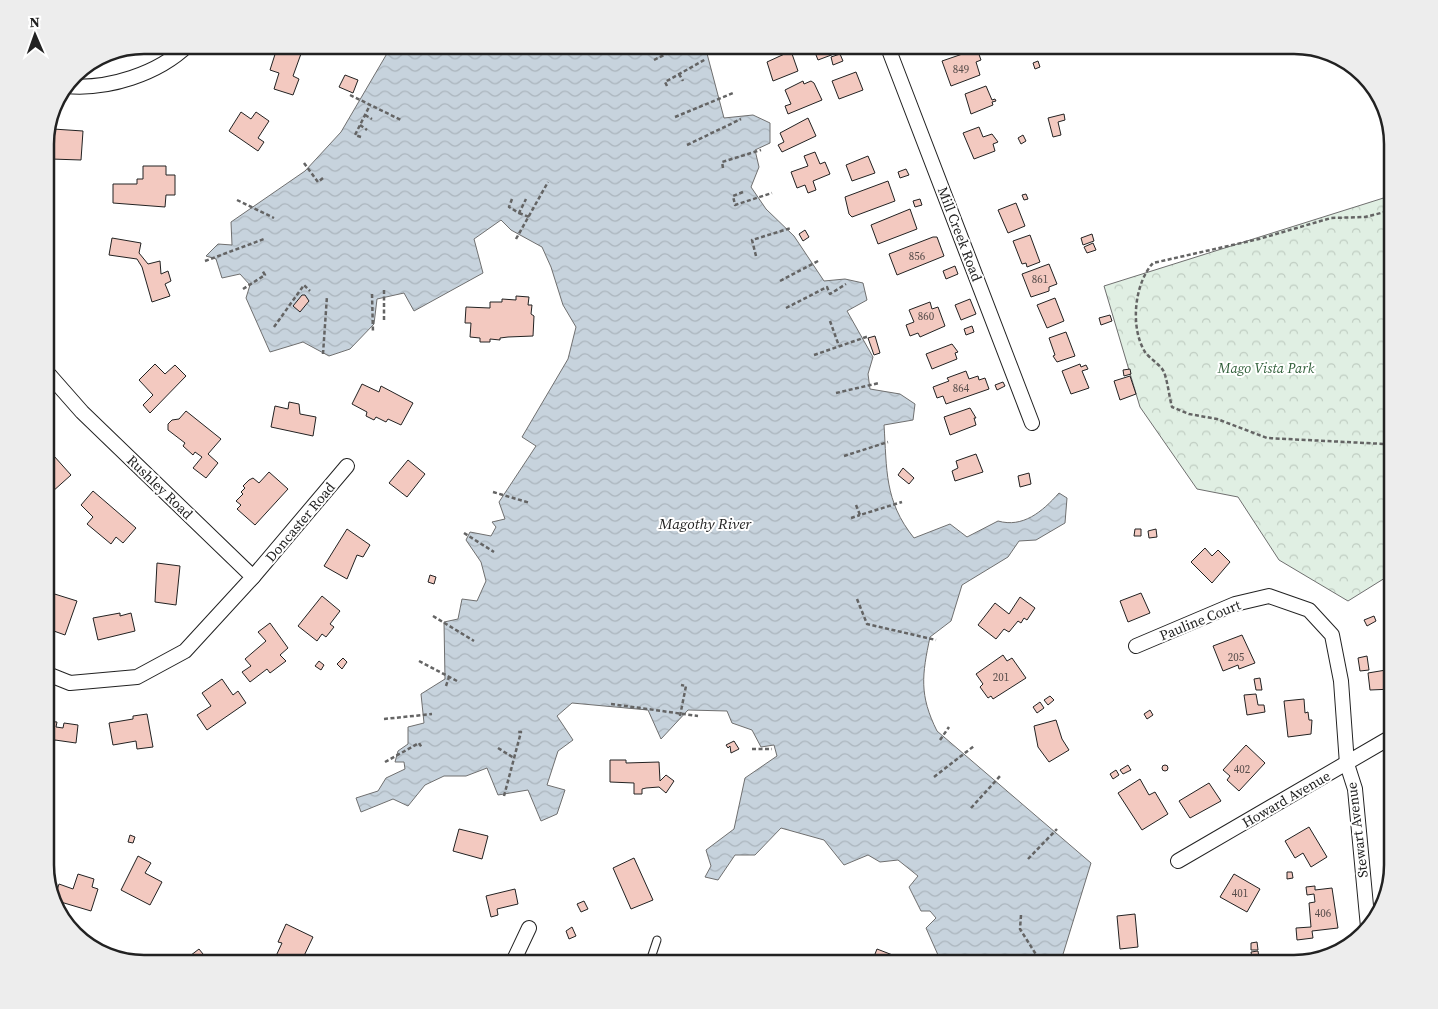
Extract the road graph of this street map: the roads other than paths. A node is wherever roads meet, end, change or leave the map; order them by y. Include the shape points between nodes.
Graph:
1 (175, 54) edge
2 (890, 54) edge
3 (75, 86) edge
4 (54, 380) edge
5 (1032, 423) dead end
6 (346, 466) dead end
7 (253, 577) junction
8 (1136, 646) dead end
9 (54, 677) edge
10 (1384, 741) edge
11 (1347, 764) junction
12 (1178, 860) dead end
13 (1367, 918) edge
14 (529, 928) dead end
15 (657, 940) dead end
16 (516, 955) edge
17 (652, 955) edge

1 - 3 street via 128,79
2 - 5 street, Mill Creek Road
4 - 7 street, Rushley Road via 82,412
6 - 7 street, Doncaster Road
7 - 9 street via 185,651 137,677 70,683
8 - 11 street, Pauline Court via 1235,604 1269,596 1309,610 1332,635 1341,681
10 - 11 street, Howard Avenue
11 - 12 street, Howard Avenue
11 - 13 street, Stewart Avenue via 1355,789
14 - 16 street
15 - 17 lane

